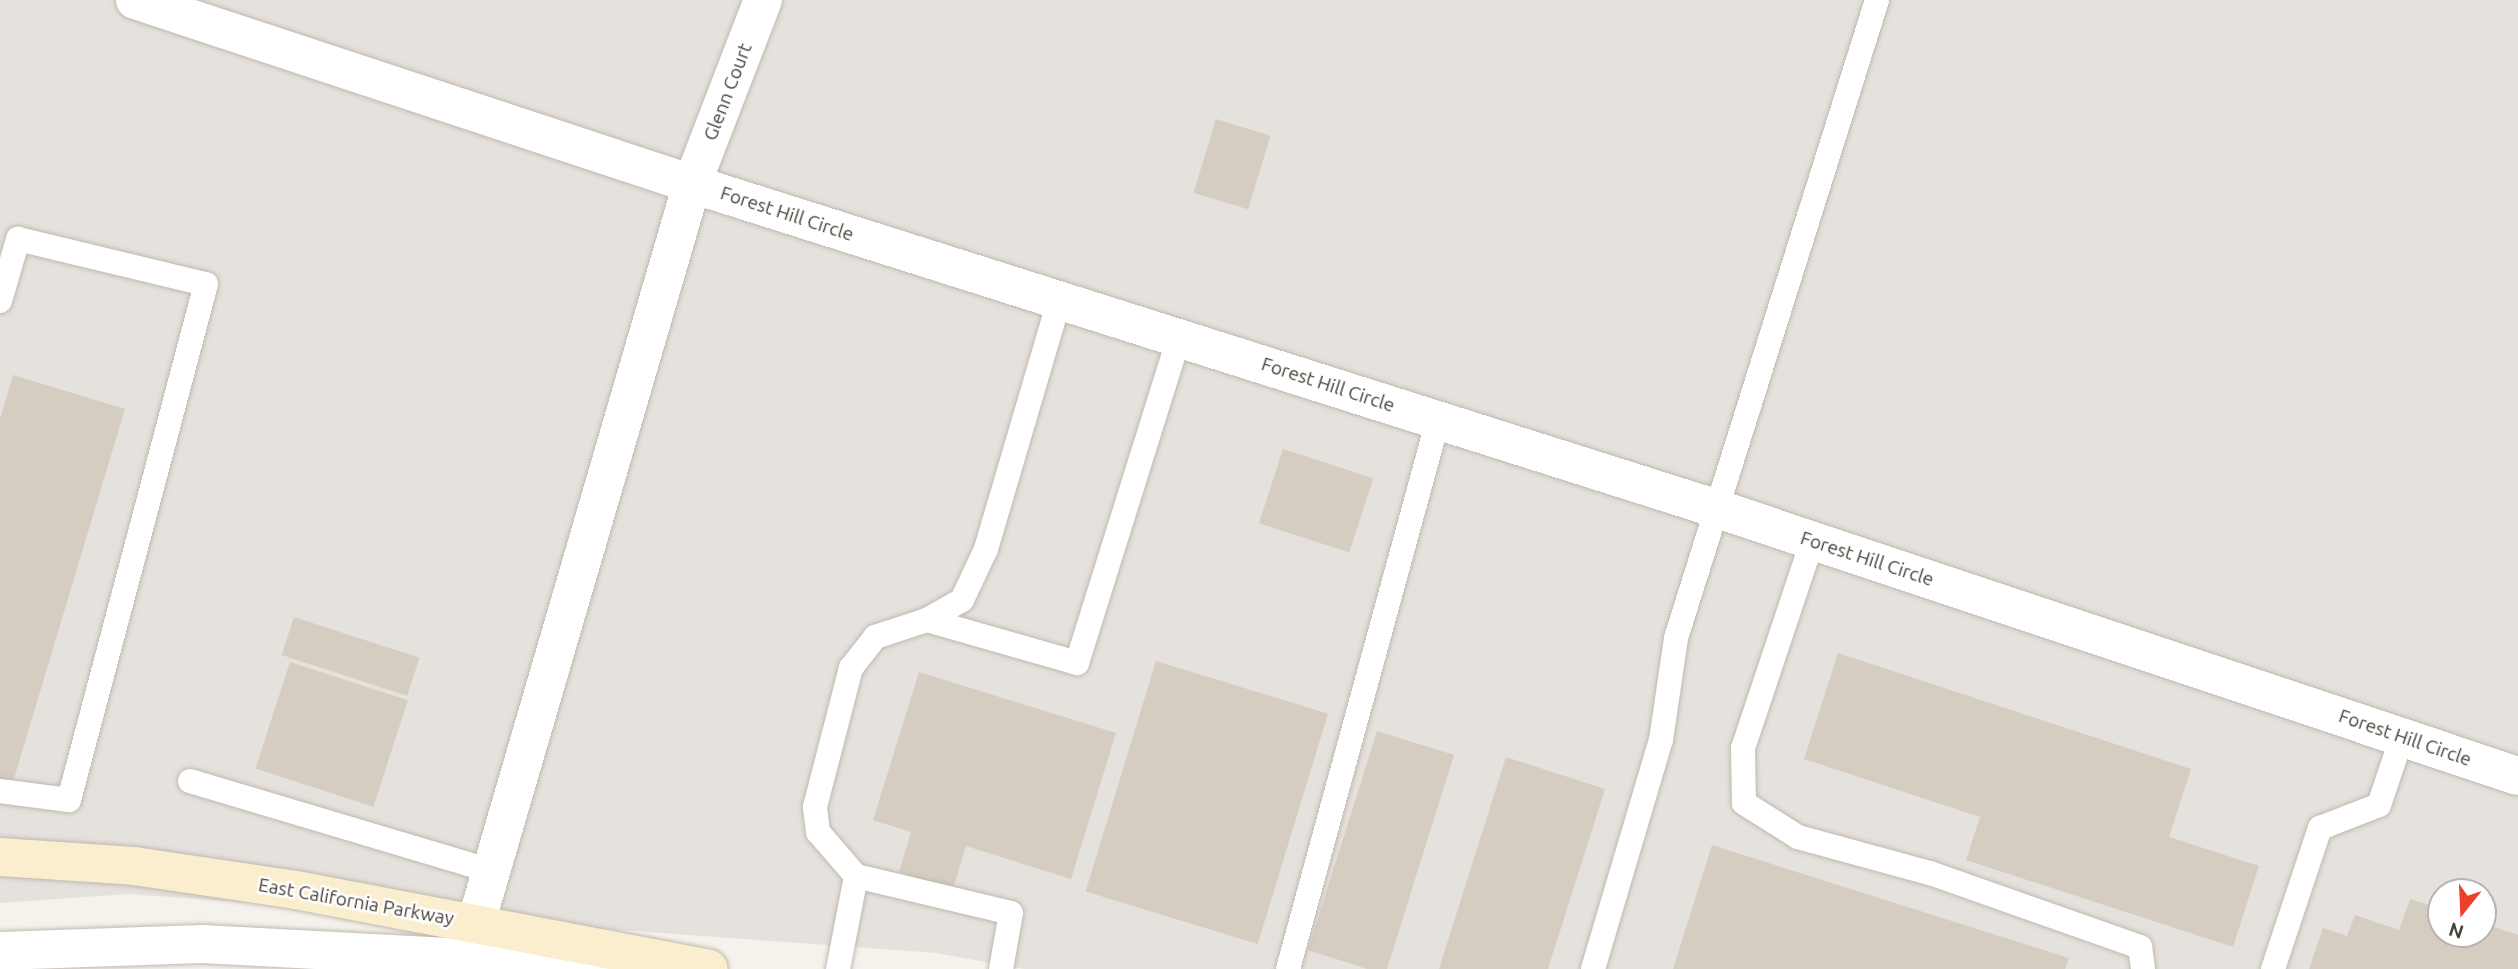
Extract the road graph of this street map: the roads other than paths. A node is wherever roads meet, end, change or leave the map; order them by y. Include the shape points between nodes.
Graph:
1 (135, 0) edge
2 (763, 0) edge
3 (1877, 0) edge
4 (692, 184) junction
5 (1059, 300) junction
6 (0, 302) edge
7 (1179, 338) junction
8 (1438, 420) junction
9 (1718, 509) junction
10 (1812, 542) junction
11 (927, 620) junction
12 (2402, 737) junction
13 (2518, 776) edge
14 (191, 781) dead end
15 (0, 791) edge
16 (0, 857) edge
17 (489, 870) junction
18 (856, 876) junction
19 (476, 923) junction
20 (0, 951) edge
21 (668, 969) edge
22 (709, 969) edge
23 (838, 969) edge
24 (1001, 969) edge
25 (1288, 969) edge
26 (1592, 969) edge
27 (2143, 969) edge
28 (2273, 969) edge

1 - 4 street, Forest Hill Circle
2 - 4 street, Glenn Court
3 - 9 lane
4 - 5 street, Forest Hill Circle
4 - 17 street, Glenn Court
5 - 7 street, Forest Hill Circle
5 - 11 lane via 986,549 962,600
6 - 15 lane via 18,239 206,284 69,800
7 - 8 street, Forest Hill Circle
7 - 11 lane via 1077,663
8 - 9 street, Forest Hill Circle
8 - 25 lane
9 - 10 street, Forest Hill Circle
9 - 26 lane via 1676,638 1661,740
10 - 12 street, Forest Hill Circle
10 - 27 lane via 1743,748 1744,803 1798,837 1930,873 2140,947
11 - 18 lane via 875,637 851,667 815,807 818,832
12 - 13 street, Forest Hill Circle
12 - 28 lane via 2379,806 2320,828
14 - 17 lane
16 - 19 main road, East California Parkway via 134,866
17 - 19 street, Glenn Court
18 - 23 lane
18 - 24 lane via 1011,913
19 - 22 main road, East California Parkway
20 - 21 street via 202,944

